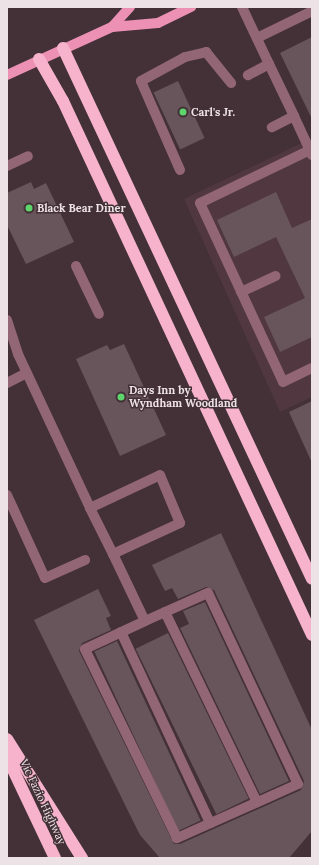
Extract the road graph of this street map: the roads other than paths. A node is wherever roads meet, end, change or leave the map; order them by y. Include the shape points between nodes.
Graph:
1 (130, 7) edge
2 (192, 7) edge
3 (242, 7) edge
4 (312, 11) edge
5 (112, 27) junction
6 (257, 38) junction
7 (63, 48) junction
8 (39, 59) junction
9 (270, 64) junction
10 (7, 75) edge
11 (248, 75) dead end
12 (231, 83) dead end
13 (294, 116) junction
14 (272, 127) dead end
15 (308, 136) edge
16 (311, 153) edge
17 (28, 156) dead end
18 (7, 166) edge
19 (180, 170) dead end
20 (76, 266) dead end
21 (276, 276) dead end
22 (242, 292) junction
23 (100, 314) dead end
24 (7, 320) edge
25 (312, 368) edge
26 (27, 373) junction
27 (7, 383) edge
28 (7, 495) edge
29 (90, 508) junction
30 (113, 554) junction
31 (85, 560) dead end
32 (312, 579) edge
33 (165, 612) junction
34 (145, 620) junction
35 (121, 632) junction
36 (312, 635) edge
37 (7, 739) edge
38 (7, 757) edge
39 (258, 802) junction
40 (210, 823) junction
41 (55, 858) edge
42 (82, 858) edge

1 - 5 main road
2 - 5 main road via 158,23
3 - 6 lane
4 - 6 lane
5 - 7 main road
6 - 9 lane
7 - 8 main road
7 - 32 highway
8 - 10 main road
8 - 36 highway via 63,101
9 - 11 lane
9 - 13 lane
12 - 19 lane via 206,52 185,57 141,81
13 - 14 lane
13 - 15 lane
15 - 16 lane
16 - 22 lane via 200,203
17 - 18 lane
20 - 23 lane
21 - 22 lane
22 - 25 lane via 283,382
24 - 26 lane
26 - 27 lane
26 - 29 lane
28 - 31 lane via 45,578
29 - 30 lane
29 - 30 lane via 160,475 180,523
30 - 34 lane
33 - 34 lane
33 - 39 lane
33 - 39 lane via 208,593 298,784
34 - 35 lane
35 - 40 lane
35 - 40 lane via 85,649 177,838
37 - 42 highway
38 - 41 highway, Vic Fazio Highway
39 - 40 lane

